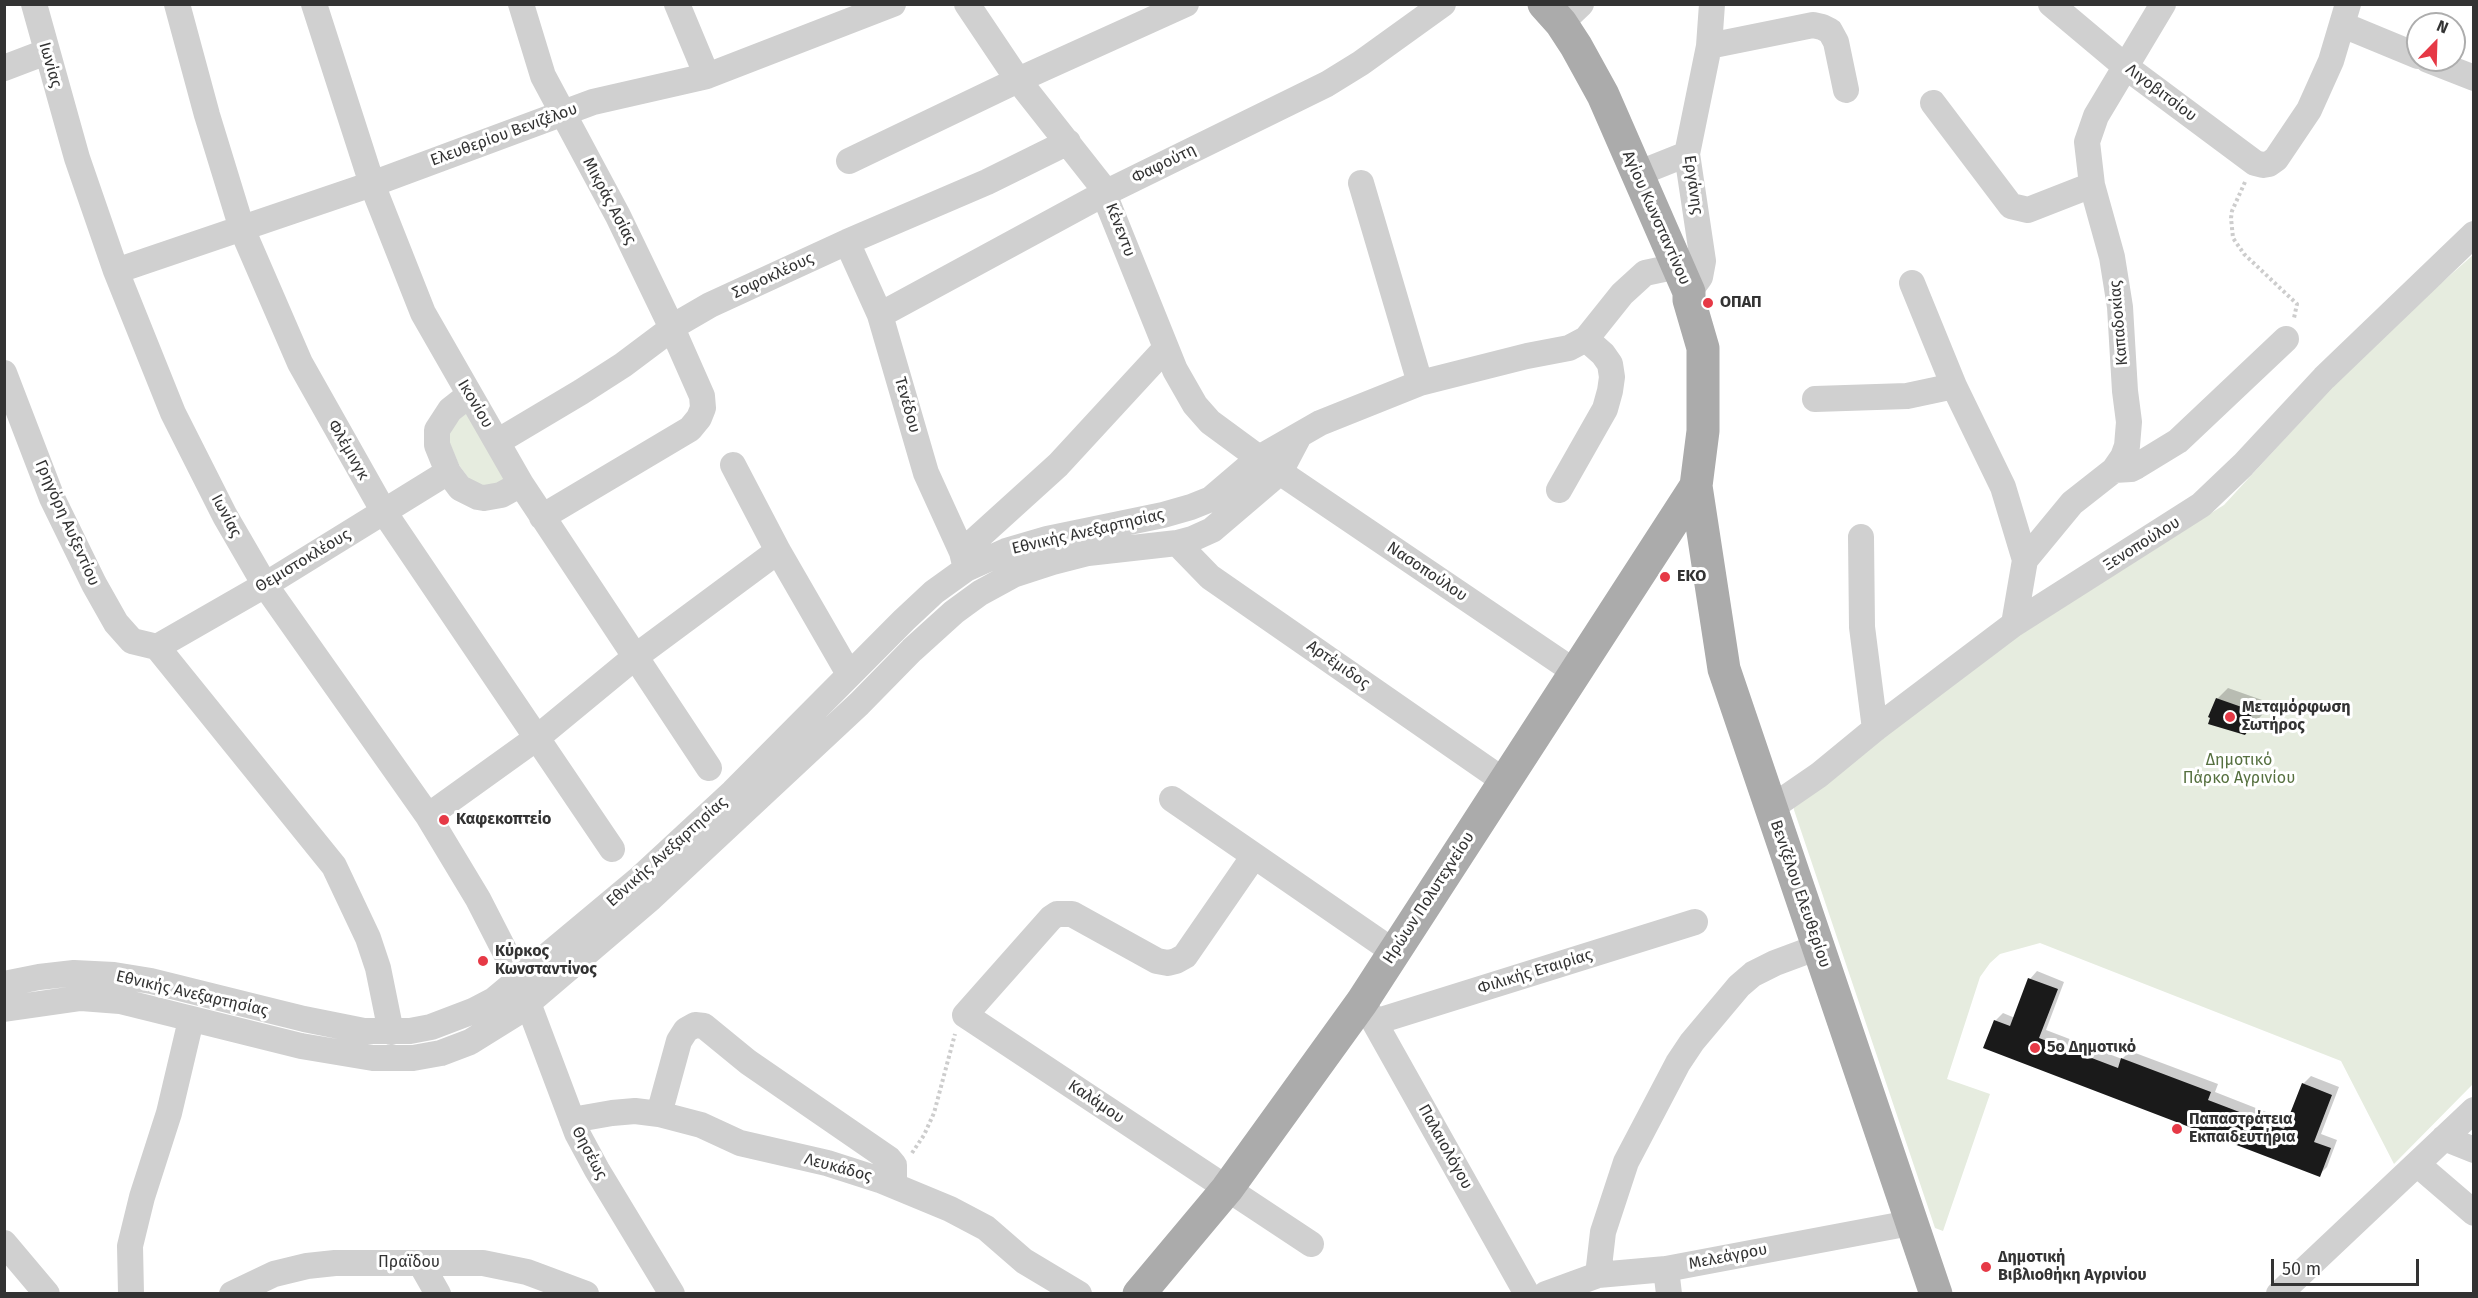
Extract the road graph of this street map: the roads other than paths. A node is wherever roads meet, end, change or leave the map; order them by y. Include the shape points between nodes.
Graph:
1 (34, 4) edge
2 (177, 4) edge
3 (314, 4) edge
4 (521, 4) edge
5 (677, 4) edge
6 (893, 4) edge
7 (967, 4) edge
8 (1186, 4) edge
9 (1443, 4) edge
10 (1712, 4) edge
11 (2051, 4) edge
12 (2163, 4) edge
13 (1562, 11) edge
14 (2345, 15) edge
15 (1708, 46) junction
16 (2406, 49) edge
17 (46, 52) junction
18 (2126, 67) junction
19 (4, 68) edge
20 (2459, 72) edge
21 (707, 76) junction
22 (2474, 78) edge
23 (1018, 80) junction
24 (1846, 90) dead end
25 (1933, 103) dead end
26 (562, 113) junction
27 (1068, 142) junction
28 (1687, 154) junction
29 (849, 161) dead end
30 (1637, 174) junction
31 (1361, 183) dead end
32 (372, 184) junction
33 (2092, 185) junction
34 (1105, 193) junction
35 (242, 229) junction
36 (2474, 234) edge
37 (847, 242) junction
38 (116, 271) junction
39 (1684, 279) junction
40 (1912, 283) dead end
41 (880, 315) junction
42 (672, 328) junction
43 (1586, 339) junction
44 (2286, 339) road end
45 (1165, 349) junction
46 (4, 373) edge
47 (1420, 382) junction
48 (1954, 386) junction
49 (469, 395) junction
50 (1815, 399) dead end
51 (1299, 436) junction
52 (497, 442) junction
53 (1259, 458) junction
54 (733, 465) dead end
55 (2114, 470) junction
56 (448, 472) junction
57 (1280, 472) junction
58 (521, 484) junction
59 (1696, 486) junction
60 (1559, 490) dead end
61 (384, 512) junction
62 (542, 517) junction
63 (1861, 537) dead end
64 (1177, 543) junction
65 (778, 551) junction
66 (2025, 560) junction
67 (964, 561) junction
68 (264, 585) junction
69 (2014, 624) junction
70 (157, 647) junction
71 (635, 657) junction
72 (1575, 672) junction
73 (849, 674) junction
74 (1875, 729) junction
75 (538, 737) junction
76 (709, 768) dead end
77 (1504, 781) junction
78 (1172, 799) dead end
79 (1771, 808) junction
80 (428, 816) junction
81 (612, 849) dead end
82 (1254, 855) junction
83 (1695, 922) dead end
84 (1818, 948) junction
85 (1394, 952) junction
86 (519, 979) junction
87 (4, 984) edge
88 (528, 1002) junction
89 (4, 1009) edge
90 (1369, 1012) junction
91 (191, 1020) junction
92 (391, 1032) junction
93 (2474, 1110) edge
94 (659, 1114) junction
95 (572, 1120) junction
96 (2444, 1138) junction
97 (2474, 1150) edge
98 (2417, 1164) junction
99 (894, 1175) junction
100 (1227, 1189) junction
101 (2474, 1213) edge
102 (1910, 1223) junction
103 (4, 1243) edge
104 (1311, 1244) dead end
105 (421, 1264) junction
106 (1598, 1275) junction
107 (1667, 1281) edge
108 (557, 1288) edge
109 (47, 1293) edge
110 (131, 1293) edge
111 (232, 1293) edge
112 (438, 1293) edge
113 (586, 1293) edge
114 (672, 1293) edge
115 (1078, 1293) edge
116 (1138, 1293) edge
117 (1527, 1293) edge
118 (1546, 1293) edge
119 (1936, 1293) edge
120 (2279, 1293) edge

1 - 17 street, Ιωνίας
2 - 35 street, Φλέμινγκ
3 - 32 street, Ικονίου
4 - 26 street, Μικράς Ασίας via 540,69
5 - 21 street
6 - 21 street, Ελευθερίου Βενιζέλου
7 - 23 street, Κένεντυ
8 - 23 street
9 - 34 street, Φαφούτη via 1328,84
10 - 15 street, Εργάνης
11 - 18 street, Λιγοβιτσίου
12 - 18 street, Καπαδοκίας
13 - 30 main road, Αγίου Κωνσταντίνου
14 - 16 street
14 - 18 street, Λιγοβιτσίου via 2320,88 2295,134 2266,161
15 - 24 street via 1813,25 1822,27 1830,31 1836,42
15 - 28 street, Εργάνης
17 - 19 street
17 - 38 street, Ιωνίας
18 - 33 street, Καπαδοκίας via 2088,134
20 - 22 street
21 - 26 street, Ελευθερίου Βενιζέλου
23 - 27 street, Κένεντυ
23 - 29 street
25 - 33 street via 2011,206 2028,210
26 - 32 street, Ελευθερίου Βενιζέλου
26 - 42 street, Μικράς Ασίας
27 - 34 street, Κένεντυ
27 - 37 street, Σοφοκλέους via 987,182
28 - 30 street
28 - 39 street, Εργάνης via 1703,261 1700,277
30 - 39 main road, Αγίου Κωνσταντίνου
31 - 47 street
32 - 35 street, Ελευθερίου Βενιζέλου
32 - 49 street, Ικονίου via 414,296
33 - 55 street, Καπαδοκίας via 2117,286 2129,422 2126,451
34 - 41 street, Φαφούτη
34 - 45 street, Κένεντυ
35 - 38 street, Ελευθερίου Βενιζέλου
35 - 61 street, Φλέμινγκ via 300,363
36 - 69 street, Ξενοπούλου via 2324,378 2217,491 2186,516
37 - 41 street, Τενέδου
37 - 42 street, Σοφοκλέους via 710,305
38 - 68 street, Ιωνίας via 173,413
39 - 43 street via 1645,273 1622,294
39 - 59 main road, Αγίου Κωνσταντίνου via 1703,348 1703,431
40 - 48 street
41 - 67 street, Τενέδου via 926,473
42 - 52 street, Σοφοκλέους via 614,371
42 - 62 street, Μικράς Ασίας via 702,396 699,418 690,429
43 - 47 street, Εθνικής Ανεξαρτησίας via 1569,348
43 - 60 street via 1610,364 1610,390 1605,409
44 - 55 street via 2178,441 2131,469
45 - 53 street, Κένεντυ via 1195,405 1210,422
45 - 67 street
46 - 70 street, Γρηγόρη Αυξεντίου via 52,498 110,613 132,641
47 - 51 street, Εθνικής Ανεξαρτησίας via 1320,423
48 - 50 street via 1907,396
48 - 66 street via 2003,487
49 - 52 street, Ικονίου
49 - 56 street via 450,410 437,430 437,445
51 - 53 street, Εθνικής Ανεξαρτησίας
51 - 57 street
52 - 58 street, Ικονίου
53 - 57 street, Νασοπούλου
53 - 67 street, Εθνικής Ανεξαρτησίας via 1210,499 1191,507
54 - 65 street
55 - 66 street, Καπαδοκίας via 2072,503
56 - 58 street via 460,488 478,497 501,495
56 - 61 street, Θεμιστοκλέους
57 - 64 street via 1212,530
57 - 72 street, Νασοπούλου
58 - 62 street, Ικονίου
59 - 72 main road, Ηρώων Πολυτεχνείου
59 - 79 main road, Βενιζέλου Ελευθερίου via 1724,669
61 - 68 street, Θεμιστοκλέους
61 - 75 street, Φλέμινγκ
62 - 71 street, Ικονίου
63 - 74 street via 1862,627
64 - 77 street, Αρτέμιδος via 1210,577
64 - 88 street via 1088,553 1013,575 980,592 912,650 651,898
65 - 71 street
65 - 73 street
66 - 69 street, Καπαδοκίας
67 - 73 street, Εθνικής Ανεξαρτησίας
68 - 70 street, Θεμιστοκλέους
68 - 80 street, Ιωνίας
69 - 74 street, Ξενοπούλου
70 - 92 street via 334,866 368,938
71 - 75 street
71 - 76 street, Ικονίου
72 - 77 main road, Ηρώων Πολυτεχνείου
73 - 86 street, Εθνικής Ανεξαρτησίας via 708,816
74 - 79 street, Ξενοπούλου
75 - 80 street
75 - 81 street, Φλέμινγκ
77 - 85 main road, Ηρώων Πολυτεχνείου
78 - 82 street
79 - 84 main road, Βενιζέλου Ελευθερίου
80 - 86 street, Ιωνίας via 478,899
82 - 85 street
82 - 100 street, Καλάμου via 1185,956 1176,961 1157,961 1072,914 1057,914 965,1015
83 - 90 street, Φιλικής Εταιρίας
84 - 102 main road, Βενιζέλου Ελευθερίου
84 - 106 street via 1753,974 1687,1049 1626,1162 1603,1232
85 - 90 main road, Ηρώων Πολυτεχνείου
86 - 88 street, Θησέως
86 - 92 street, Εθνικής Ανεξαρτησίας via 473,1011 431,1027
87 - 92 street, Εθνικής Ανεξαρτησίας via 74,973 114,975 337,1027
88 - 91 street via 503,1023 470,1042 412,1058 348,1055
88 - 95 street, Θησέως
89 - 91 street via 81,998 120,1001
90 - 100 main road, Ηρώων Πολυτεχνείου
90 - 117 street, Παλαιολόγου
91 - 110 street via 130,1246
93 - 96 street
94 - 95 street, Λευκάδος via 635,1111
94 - 99 street, Λευκάδος via 701,1125 740,1143
94 - 99 street via 679,1041 686,1030 704,1026 748,1062 880,1152
95 - 114 street, Θησέως via 597,1170
96 - 97 street
96 - 98 street
98 - 101 street
98 - 120 street
99 - 115 street, Λευκάδος via 986,1228 1024,1261
100 - 104 street, Καλάμου
100 - 116 main road, Ηρώων Πολυτεχνείου
102 - 107 street, Μελεάγρου
102 - 119 main road, Βενιζέλου Ελευθερίου
103 - 109 street
105 - 108 street, Πραϊδου via 483,1263 527,1272
105 - 111 street, Πραϊδου via 307,1266 274,1274
105 - 112 street
106 - 107 street, Μελεάγρου
106 - 118 street, Μελεάγρου
108 - 113 street, Πραϊδου

